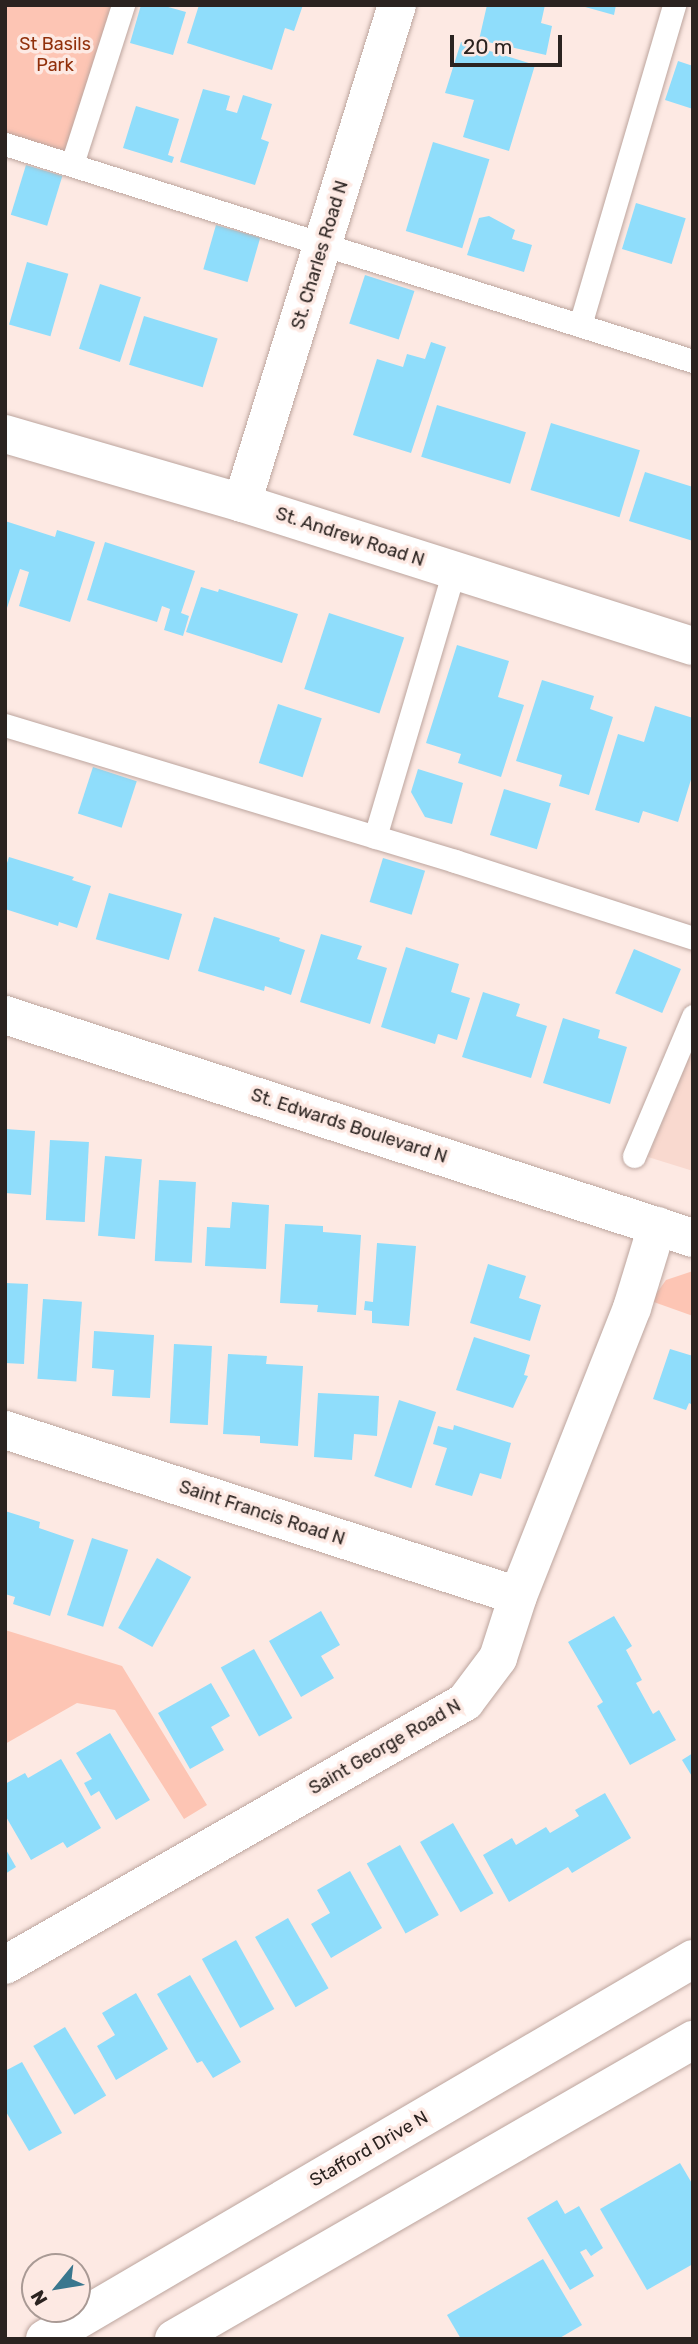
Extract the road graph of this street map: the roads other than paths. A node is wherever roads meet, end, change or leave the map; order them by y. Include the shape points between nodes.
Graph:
1 (123, 5) edge
2 (397, 5) edge
3 (674, 5) edge
4 (5, 144) edge
5 (72, 164) junction
6 (324, 244) junction
7 (580, 325) junction
8 (693, 361) edge
9 (5, 434) edge
10 (242, 503) junction
11 (454, 570) junction
12 (693, 646) edge
13 (5, 725) edge
14 (375, 837) junction
15 (693, 937) edge
16 (5, 1015) edge
17 (693, 1016) edge
18 (634, 1156) dead end
19 (657, 1226) junction
20 (693, 1238) edge
21 (5, 1430) edge
22 (519, 1596) junction
23 (693, 1959) edge
24 (5, 1965) edge
25 (693, 2040) edge
26 (45, 2339) edge
27 (174, 2339) edge

1 - 5 lane
2 - 6 street, St. Charles Road N
3 - 7 lane
4 - 5 lane
5 - 6 lane
6 - 7 lane
6 - 10 street, St. Charles Road N
7 - 8 lane
9 - 10 street, St. Andrew Road N
10 - 11 street, St. Andrew Road N
11 - 12 street, St. Andrew Road N
11 - 14 lane
13 - 14 lane
14 - 15 lane
16 - 19 street, St. Edwards Boulevard N
17 - 18 lane
19 - 20 street, St. Edwards Boulevard N
19 - 22 street, Saint George Road N via 632,1308
21 - 22 street, Saint Francis Road N
22 - 24 street, Saint George Road N via 498,1658 465,1702
23 - 26 street, Stafford Drive N
25 - 27 street

